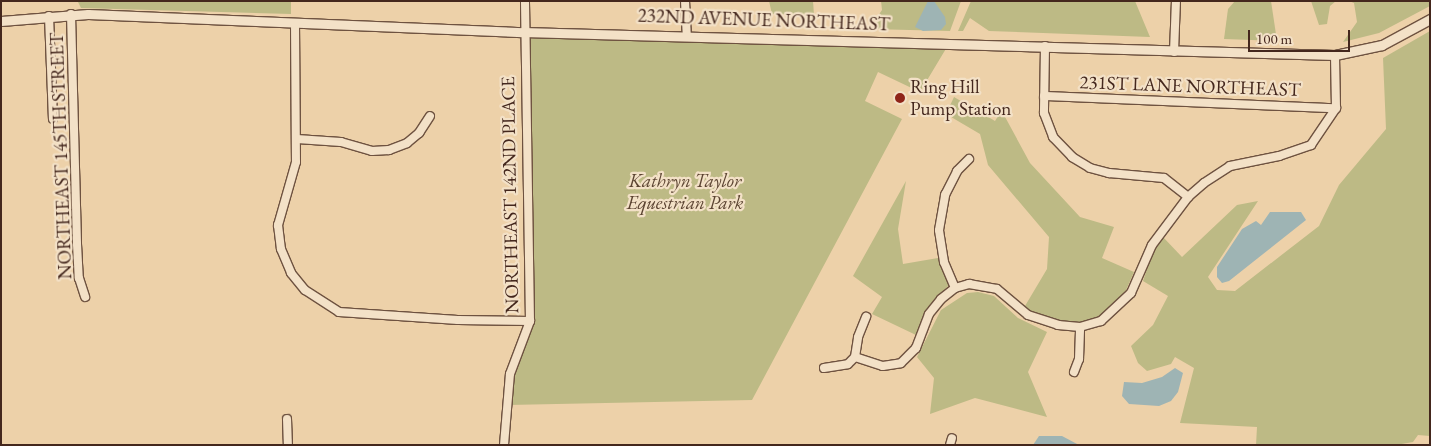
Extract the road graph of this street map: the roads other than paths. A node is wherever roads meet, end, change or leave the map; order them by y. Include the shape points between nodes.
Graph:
1 (525, 1) edge
2 (686, 1) edge
3 (1176, 1) edge
4 (71, 14) junction
5 (49, 16) junction
6 (1430, 19) edge
7 (1, 21) edge
8 (295, 23) junction
9 (523, 32) junction
10 (686, 34) junction
11 (1045, 46) junction
12 (1174, 52) junction
13 (1335, 55) junction
14 (1044, 96) junction
15 (1336, 108) junction
16 (430, 116) dead end
17 (53, 119) dead end
18 (297, 139) junction
19 (969, 159) dead end
20 (1188, 197) junction
21 (955, 288) junction
22 (85, 297) dead end
23 (866, 317) dead end
24 (530, 320) junction
25 (1080, 327) junction
26 (856, 356) junction
27 (824, 368) dead end
28 (1074, 372) dead end
29 (286, 419) dead end
30 (288, 445) edge
31 (504, 445) edge

1 - 9 street, NORTHEAST 142ND PLACE
2 - 10 street
3 - 12 street
4 - 5 street, 232ND AVENUE NORTHEAST
4 - 8 street, 232ND AVENUE NORTHEAST
4 - 22 street, NORTHEAST 145TH STREET via 77,244 79,278
5 - 7 street, 232ND AVENUE NORTHEAST
5 - 17 street
6 - 13 street, 232ND AVENUE NORTHEAST via 1382,45
8 - 9 street, 232ND AVENUE NORTHEAST
8 - 18 street
9 - 10 street, 232ND AVENUE NORTHEAST
9 - 24 street, NORTHEAST 142ND PLACE
10 - 11 street, 232ND AVENUE NORTHEAST
11 - 12 street, 232ND AVENUE NORTHEAST
11 - 14 street
12 - 13 street, 232ND AVENUE NORTHEAST
13 - 15 street
14 - 15 street, 231ST LANE NORTHEAST
14 - 20 street via 1044,112 1053,137 1072,157 1090,168 1164,178
15 - 20 street via 1310,145 1279,156 1230,166
16 - 18 street via 419,133 407,143 389,150 372,152 341,142
18 - 24 street via 293,180 278,226 281,249 291,273 321,303 339,312 361,315
19 - 21 street via 957,171 945,195 939,230 944,262
20 - 25 street via 1152,245 1131,293 1101,321
21 - 25 street via 969,284 997,289 1028,315 1058,325
21 - 26 street via 929,314 916,348 901,363 883,366
23 - 26 street via 858,337
24 - 31 street, NORTHEAST 142ND PLACE via 510,374
25 - 28 street via 1079,359
26 - 27 street via 848,364
29 - 30 street

